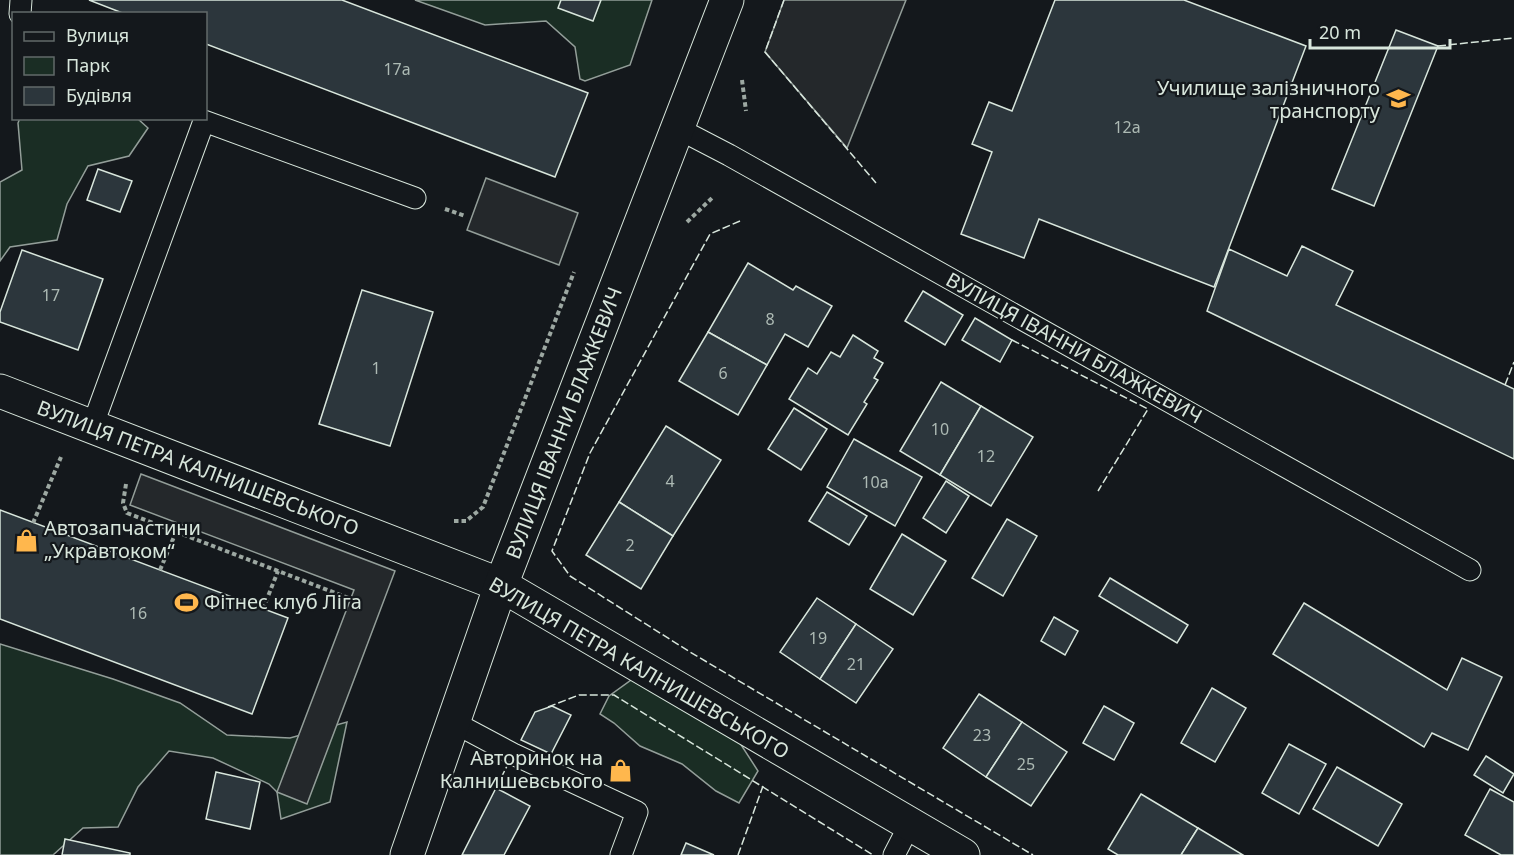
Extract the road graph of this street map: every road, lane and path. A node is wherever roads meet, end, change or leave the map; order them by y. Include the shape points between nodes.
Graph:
1 (727, 0) edge
2 (201, 120) edge
3 (677, 128) junction
4 (415, 198) dead end
5 (0, 391) edge
6 (92, 427) junction
7 (504, 450) dead end
8 (55, 453) dead end
9 (61, 456) junction
10 (71, 459) dead end
11 (120, 478) dead end
12 (445, 520) dead end
13 (33, 523) dead end
14 (176, 532) junction
15 (160, 570) dead end
16 (1470, 570) dead end
17 (278, 571) junction
18 (501, 585) junction
19 (351, 599) dead end
20 (263, 609) dead end
21 (453, 722) junction
22 (910, 824) junction
23 (407, 855) edge
24 (621, 855) edge
25 (894, 855) edge
26 (963, 855) edge

1 - 3 street, ВУЛИЦЯ ІВАННИ БЛАЖКЕВИЧ
2 - 4 lane
2 - 6 lane
3 - 16 lane, ВУЛИЦЯ ІВАННИ БЛАЖКЕВИЧ
3 - 18 street, ВУЛИЦЯ ІВАННИ БЛАЖКЕВИЧ
5 - 6 street, ВУЛИЦЯ ПЕТРА КАЛНИШЕВСЬКОГО
6 - 18 street, ВУЛИЦЯ ПЕТРА КАЛНИШЕВСЬКОГО
7 - 12 path via 483,507 466,521
8 - 9 path
9 - 10 path
9 - 13 path
11 - 14 path via 127,481 123,503 127,513
14 - 15 path
14 - 17 path
17 - 19 path
17 - 20 path
18 - 21 street, ВУЛИЦЯ ІВАННИ БЛАЖКЕВИЧ
18 - 22 street, ВУЛИЦЯ ПЕТРА КАЛНИШЕВСЬКОГО
21 - 23 street, ВУЛИЦЯ ІВАННИ БЛАЖКЕВИЧ
21 - 24 lane via 637,812
22 - 25 lane
22 - 26 street, ВУЛИЦЯ ПЕТРА КАЛНИШЕВСЬКОГО

